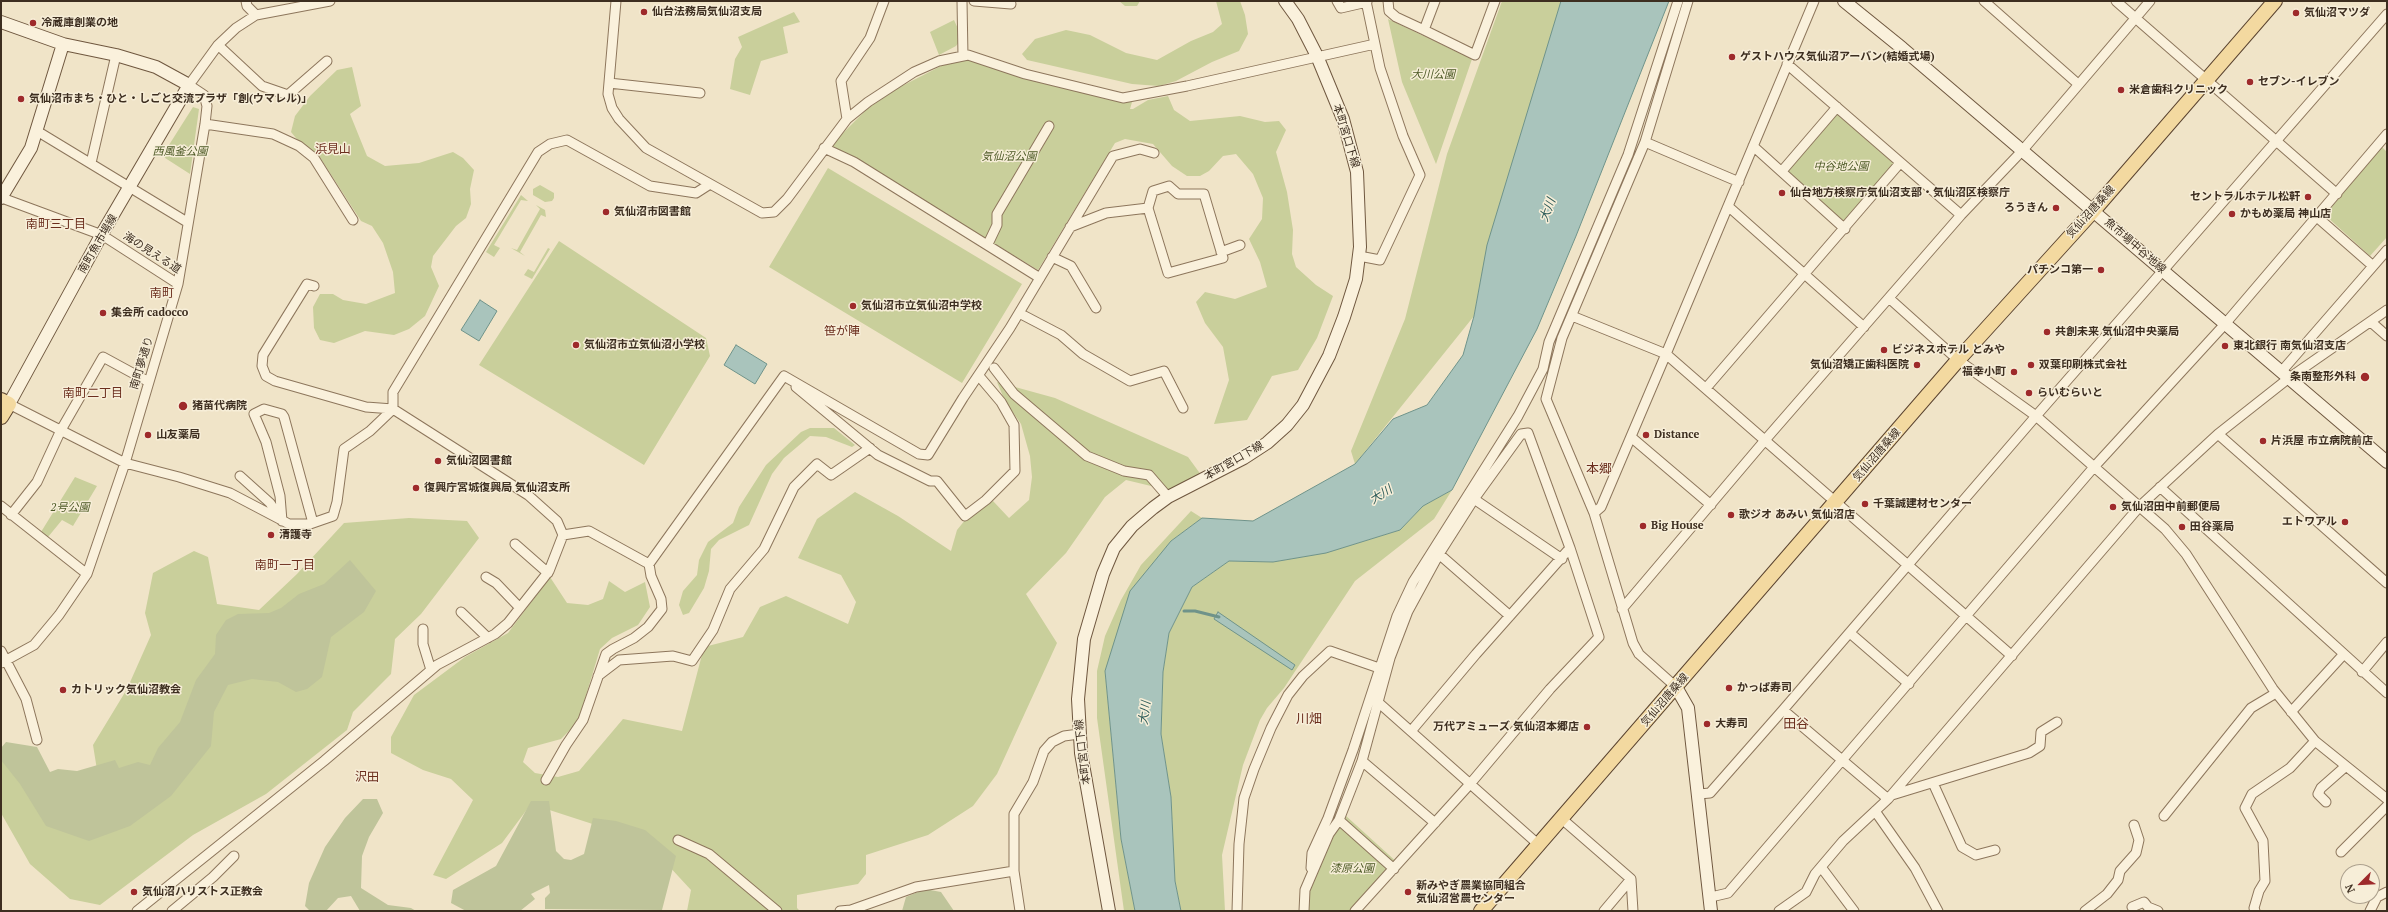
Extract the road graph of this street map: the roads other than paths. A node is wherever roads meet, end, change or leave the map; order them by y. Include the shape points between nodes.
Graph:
1 (246, 1) edge
2 (330, 1) edge
3 (616, 1) edge
4 (884, 1) edge
5 (962, 1) edge
6 (974, 1) edge
7 (1286, 1) edge
8 (1338, 1) edge
9 (1388, 1) edge
10 (1435, 1) edge
11 (1495, 1) edge
12 (1678, 1) edge
13 (1688, 1) edge
14 (1814, 1) edge
15 (1844, 1) edge
16 (1984, 1) edge
17 (2116, 1) edge
18 (2150, 1) edge
19 (2275, 1) edge
20 (1367, 2) edge
21 (1011, 4) dead end
22 (2387, 14) edge
23 (256, 15) junction
24 (2136, 18) junction
25 (1, 22) edge
26 (1424, 30) junction
27 (63, 44) junction
28 (1375, 44) junction
29 (218, 45) junction
30 (116, 55) junction
31 (963, 56) junction
32 (1317, 56) junction
33 (327, 62) dead end
34 (1788, 64) junction
35 (2206, 80) junction
36 (609, 83) junction
37 (2078, 84) junction
38 (189, 85) junction
39 (700, 94) dead end
40 (1837, 107) junction
41 (847, 119) junction
42 (206, 124) junction
43 (1049, 126) dead end
44 (37, 131) junction
45 (2387, 134) edge
46 (1645, 142) junction
47 (2277, 142) junction
48 (2384, 145) edge
49 (1753, 146) junction
50 (824, 148) junction
51 (2022, 151) junction
52 (1154, 153) dead end
53 (91, 163) junction
54 (1900, 163) junction
55 (1782, 171) junction
56 (1740, 182) junction
57 (710, 184) junction
58 (131, 187) junction
59 (2337, 194) junction
60 (1, 198) edge
61 (1729, 207) junction
62 (1148, 208) junction
63 (2094, 210) junction
64 (1961, 216) junction
65 (2317, 217) junction
66 (353, 220) dead end
67 (188, 222) junction
68 (1070, 227) junction
69 (1845, 229) junction
70 (102, 235) junction
71 (988, 244) junction
72 (1240, 245) dead end
73 (2387, 250) edge
74 (1221, 252) junction
75 (1359, 256) junction
76 (1052, 257) junction
77 (2373, 266) junction
78 (2164, 271) junction
79 (1804, 273) junction
80 (1040, 278) junction
81 (178, 284) junction
82 (314, 286) dead end
83 (1890, 299) junction
84 (1096, 308) dead end
85 (2387, 310) edge
86 (1019, 313) junction
87 (1572, 316) junction
88 (2371, 322) junction
89 (2225, 324) junction
90 (1864, 327) junction
91 (2387, 336) edge
92 (1666, 354) junction
93 (1958, 360) junction
94 (994, 368) dead end
95 (2285, 375) junction
96 (979, 376) junction
97 (792, 380) junction
98 (149, 382) junction
99 (1707, 387) junction
100 (5, 402) edge
101 (1183, 408) dead end
102 (393, 409) junction
103 (2036, 416) junction
104 (1, 417) edge
105 (61, 430) junction
106 (2218, 434) junction
107 (1631, 437) junction
108 (1766, 439) junction
109 (870, 448) junction
110 (2387, 462) edge
111 (125, 463) junction
112 (2094, 467) junction
113 (240, 476) dead end
114 (2160, 487) junction
115 (1168, 497) junction
116 (1474, 500) junction
117 (1836, 503) junction
118 (1711, 505) junction
119 (1, 506) edge
120 (2140, 506) junction
121 (1594, 513) junction
122 (11, 515) junction
123 (282, 521) junction
124 (313, 523) junction
125 (563, 535) junction
126 (515, 544) dead end
127 (1570, 548) junction
128 (1438, 554) junction
129 (1562, 559) junction
130 (649, 564) junction
131 (1908, 564) junction
132 (548, 573) junction
133 (87, 574) junction
134 (486, 577) dead end
135 (2387, 583) edge
136 (520, 608) junction
137 (1622, 609) junction
138 (461, 616) dead end
139 (1510, 616) junction
140 (1968, 617) junction
141 (423, 629) dead end
142 (1850, 633) junction
143 (488, 638) junction
144 (2387, 642) edge
145 (1, 650) edge
146 (2343, 655) junction
147 (2012, 656) junction
148 (4, 661) edge
149 (1379, 668) junction
150 (431, 670) junction
151 (2362, 672) junction
152 (598, 676) junction
153 (1909, 684) junction
154 (1676, 688) junction
155 (2276, 693) junction
156 (2387, 693) edge
157 (1379, 702) junction
158 (1783, 710) junction
159 (2291, 712) junction
160 (2057, 722) dead end
161 (1412, 730) junction
162 (1079, 734) junction
163 (37, 740) dead end
164 (2315, 741) junction
165 (1844, 760) junction
166 (1362, 761) junction
167 (2346, 766) junction
168 (546, 780) dead end
169 (1933, 783) junction
170 (1470, 784) junction
171 (1699, 794) junction
172 (1890, 797) junction
173 (2387, 799) edge
174 (2326, 802) dead end
175 (2387, 806) edge
176 (1875, 811) junction
177 (2164, 816) dead end
178 (1562, 819) junction
179 (1339, 820) junction
180 (1435, 823) junction
181 (2134, 825) dead end
182 (678, 840) dead end
183 (1539, 845) junction
184 (1995, 850) dead end
185 (2341, 852) dead end
186 (234, 856) dead end
187 (1821, 867) junction
188 (1394, 869) junction
189 (1014, 871) junction
190 (1310, 879) junction
191 (1631, 879) junction
192 (2387, 892) edge
193 (1710, 897) junction
194 (2132, 907) dead end
195 (137, 911) edge
196 (172, 911) edge
197 (777, 911) edge
198 (840, 911) edge
199 (1020, 911) edge
200 (1109, 911) edge
201 (1236, 911) edge
202 (1304, 911) edge
203 (1355, 911) edge
204 (1482, 911) edge
205 (1604, 911) edge
206 (1633, 911) edge
207 (1711, 911) edge
208 (1779, 911) edge
209 (1854, 911) edge
210 (1938, 911) edge
211 (2085, 911) edge
212 (2158, 911) edge
213 (2256, 911) edge
214 (2370, 911) edge

1 - 23 street via 247,6
2 - 23 street
3 - 36 street
4 - 41 street via 870,38 841,81
5 - 31 street
6 - 21 street
7 - 32 street, 本町宮口下線
8 - 20 street via 1341,8
9 - 26 street via 1389,11 1396,17
10 - 26 street
11 - 26 street via 1475,55
12 - 149 street via 1628,155 1549,342 1543,369 1524,405 1413,582 1397,616
13 - 46 street
14 - 34 street
15 - 51 street, 魚市場中谷地線
16 - 37 street
17 - 24 street
18 - 24 street
19 - 35 main road, 気仙沼唐桑線
20 - 28 street
22 - 47 street
23 - 29 street via 236,28
24 - 35 street
24 - 37 street
25 - 27 street
27 - 30 street
27 - 44 street
28 - 32 street
28 - 75 street via 1380,68 1403,136 1420,175 1380,260
29 - 33 street via 262,86 288,96
29 - 38 street
30 - 38 street via 156,67
30 - 53 street
31 - 32 street via 968,55 1025,74 1123,98
31 - 41 street via 939,61 914,72
32 - 75 street, 本町宮口下線 via 1343,119 1357,172
34 - 40 street
34 - 49 street
35 - 47 street
35 - 63 main road, 気仙沼唐桑線
36 - 39 street
36 - 57 street via 608,94 612,108 631,134 646,148
37 - 51 street
38 - 42 street, 南町夢通り via 204,95 207,106
38 - 58 street, 南町魚市場線
40 - 54 street
40 - 55 street
41 - 50 street
42 - 66 street via 273,134 299,146 314,158
42 - 67 street, 南町夢通り
43 - 71 street via 997,214 997,225
44 - 53 street
44 - 60 street via 31,148
45 - 48 street
46 - 56 street
46 - 87 street
47 - 59 street
47 - 78 street
48 - 59 street
49 - 55 street
49 - 56 street
50 - 57 street via 805,177 774,212 762,214
50 - 71 street via 854,162
51 - 63 street, 魚市場中谷地線
51 - 64 street
52 - 68 street via 1140,149 1113,156
53 - 58 street
54 - 64 street
54 - 69 street
55 - 69 street
56 - 61 street
57 - 102 street via 696,193 650,186 567,140 550,144 538,152 393,392
58 - 67 street
58 - 70 street, 南町魚市場線
59 - 65 street
60 - 70 street, 海の見える道
61 - 79 street
61 - 92 street
62 - 68 street via 1106,213
62 - 74 street via 1168,273 1223,258
62 - 74 street via 1153,191 1169,186 1178,194 1204,194
63 - 78 street, 魚市場中谷地線
63 - 93 main road, 気仙沼唐桑線
64 - 83 street
65 - 77 street
65 - 89 street
67 - 81 street, 南町夢通り
68 - 76 street
69 - 79 street
70 - 81 street, 海の見える道
70 - 100 street, 南町魚市場線
71 - 80 street
72 - 74 street
73 - 77 street
75 - 115 street, 本町宮口下線 via 1356,279 1347,310 1329,356 1303,405 1287,425 1267,443 1244,458
76 - 80 street
76 - 84 street via 1071,266
77 - 95 street
78 - 89 street, 魚市場中谷地線
78 - 103 street
79 - 90 street
79 - 99 street
80 - 86 street
81 - 98 street, 南町夢通り
82 - 102 street via 307,284 263,355 262,366 266,376 275,381 366,407
83 - 90 street
83 - 93 street
85 - 88 street
86 - 96 street
86 - 101 street via 1061,335 1083,354 1130,381 1164,371
87 - 92 street
87 - 121 street via 1562,338 1546,400
88 - 91 street
88 - 95 street
89 - 95 street, 魚市場中谷地線
89 - 112 street
90 - 108 street
92 - 99 street
92 - 107 street
93 - 103 street
93 - 117 main road, 気仙沼唐桑線
94 - 115 street via 1014,394 1087,456 1124,471 1150,475
95 - 106 street
95 - 110 street, 魚市場中谷地線
96 - 97 street via 928,455 919,454
96 - 109 street via 1001,402 1014,425 1015,471 986,500 965,516 937,481 930,481 878,455
97 - 109 street via 804,395 828,411
97 - 130 street via 784,376
98 - 105 street via 103,357
98 - 111 street, 南町夢通り
99 - 108 street
100 - 104 main road
100 - 105 street
102 - 124 street via 370,432 344,449 333,516
102 - 125 street via 528,495 557,521
103 - 112 street
103 - 131 street
105 - 111 street
105 - 122 street via 37,482
106 - 114 street
106 - 135 street
107 - 118 street
107 - 121 street via 1601,507
108 - 117 street
108 - 118 street
109 - 152 street via 830,475 817,464 794,487 764,549 730,589 713,630 692,661 673,656 619,660
111 - 123 street via 230,493
111 - 133 street, 南町夢通り
112 - 120 street
112 - 140 street
113 - 123 street via 270,503
114 - 120 street
114 - 146 street
115 - 162 street, 本町宮口下線 via 1132,526 1114,548 1103,574 1084,639 1079,677
116 - 127 street via 1520,434 1528,433
116 - 128 street
116 - 129 street
117 - 131 street
117 - 154 main road, 気仙沼唐桑線
118 - 137 street
119 - 122 street
120 - 147 street
120 - 155 street via 2165,529 2186,554
121 - 137 street
122 - 133 street
123 - 124 street via 289,524
123 - 124 street via 280,496 266,442 254,414 264,409 282,414 284,418
125 - 130 street via 589,531
125 - 132 street
126 - 132 street
127 - 129 street
127 - 170 street via 1599,637 1550,689
128 - 139 street
128 - 157 street via 1408,611 1390,658
129 - 139 street
130 - 152 street via 662,609 648,627 606,654
131 - 140 street
131 - 142 street
132 - 136 street
133 - 148 street, 南町夢通り via 59,615 34,645
134 - 136 street via 496,583
136 - 143 street via 508,623
137 - 154 street via 1639,654
138 - 143 street
139 - 161 street
140 - 147 street
140 - 153 street
141 - 150 street via 423,644
142 - 153 street
142 - 158 street
143 - 150 street via 452,655
144 - 151 street
145 - 148 street
146 - 151 street
146 - 159 street
147 - 172 street
148 - 163 street via 26,699
149 - 190 street via 1353,750 1312,853
149 - 201 street via 1330,651 1303,676 1288,695 1271,728 1244,798
150 - 195 street via 318,766
151 - 156 street
152 - 168 street via 583,720
153 - 165 street
154 - 171 street via 1688,708
154 - 178 main road, 気仙沼唐桑線
155 - 159 street
155 - 177 street via 2251,708
157 - 161 street
157 - 166 street
158 - 165 street
158 - 171 street via 1710,793
159 - 164 street
160 - 169 street via 2041,732 2040,746 2029,753
161 - 170 street
162 - 189 street via 1064,736 1052,742 1044,751 1033,782 1014,814
162 - 200 street, 本町宮口下線
164 - 167 street
164 - 213 street via 2290,768 2252,794 2245,808 2263,841 2265,880 2258,892 2254,908
165 - 172 street
165 - 193 street via 1728,893
166 - 179 street
166 - 180 street
167 - 173 street
167 - 174 street via 2321,788 2318,794
169 - 172 street
169 - 184 street via 1962,847 1976,855
170 - 180 street
170 - 183 street
171 - 193 street
172 - 176 street
175 - 185 street
176 - 187 street
176 - 210 street via 1915,868
178 - 183 main road, 気仙沼唐桑線
178 - 191 street
179 - 188 street
179 - 190 street via 1329,834
180 - 188 street
181 - 211 street via 2139,840 2136,853 2120,871 2118,880 2107,894
182 - 197 street via 709,854
183 - 204 main road, 気仙沼唐桑線
186 - 196 street
187 - 208 street via 1806,892
187 - 209 street
188 - 203 street
189 - 198 street via 916,887 851,910
189 - 199 street
190 - 202 street via 1305,890
191 - 205 street
191 - 206 street
192 - 214 street via 2377,897
193 - 207 street
194 - 212 street via 2144,902 2148,907

